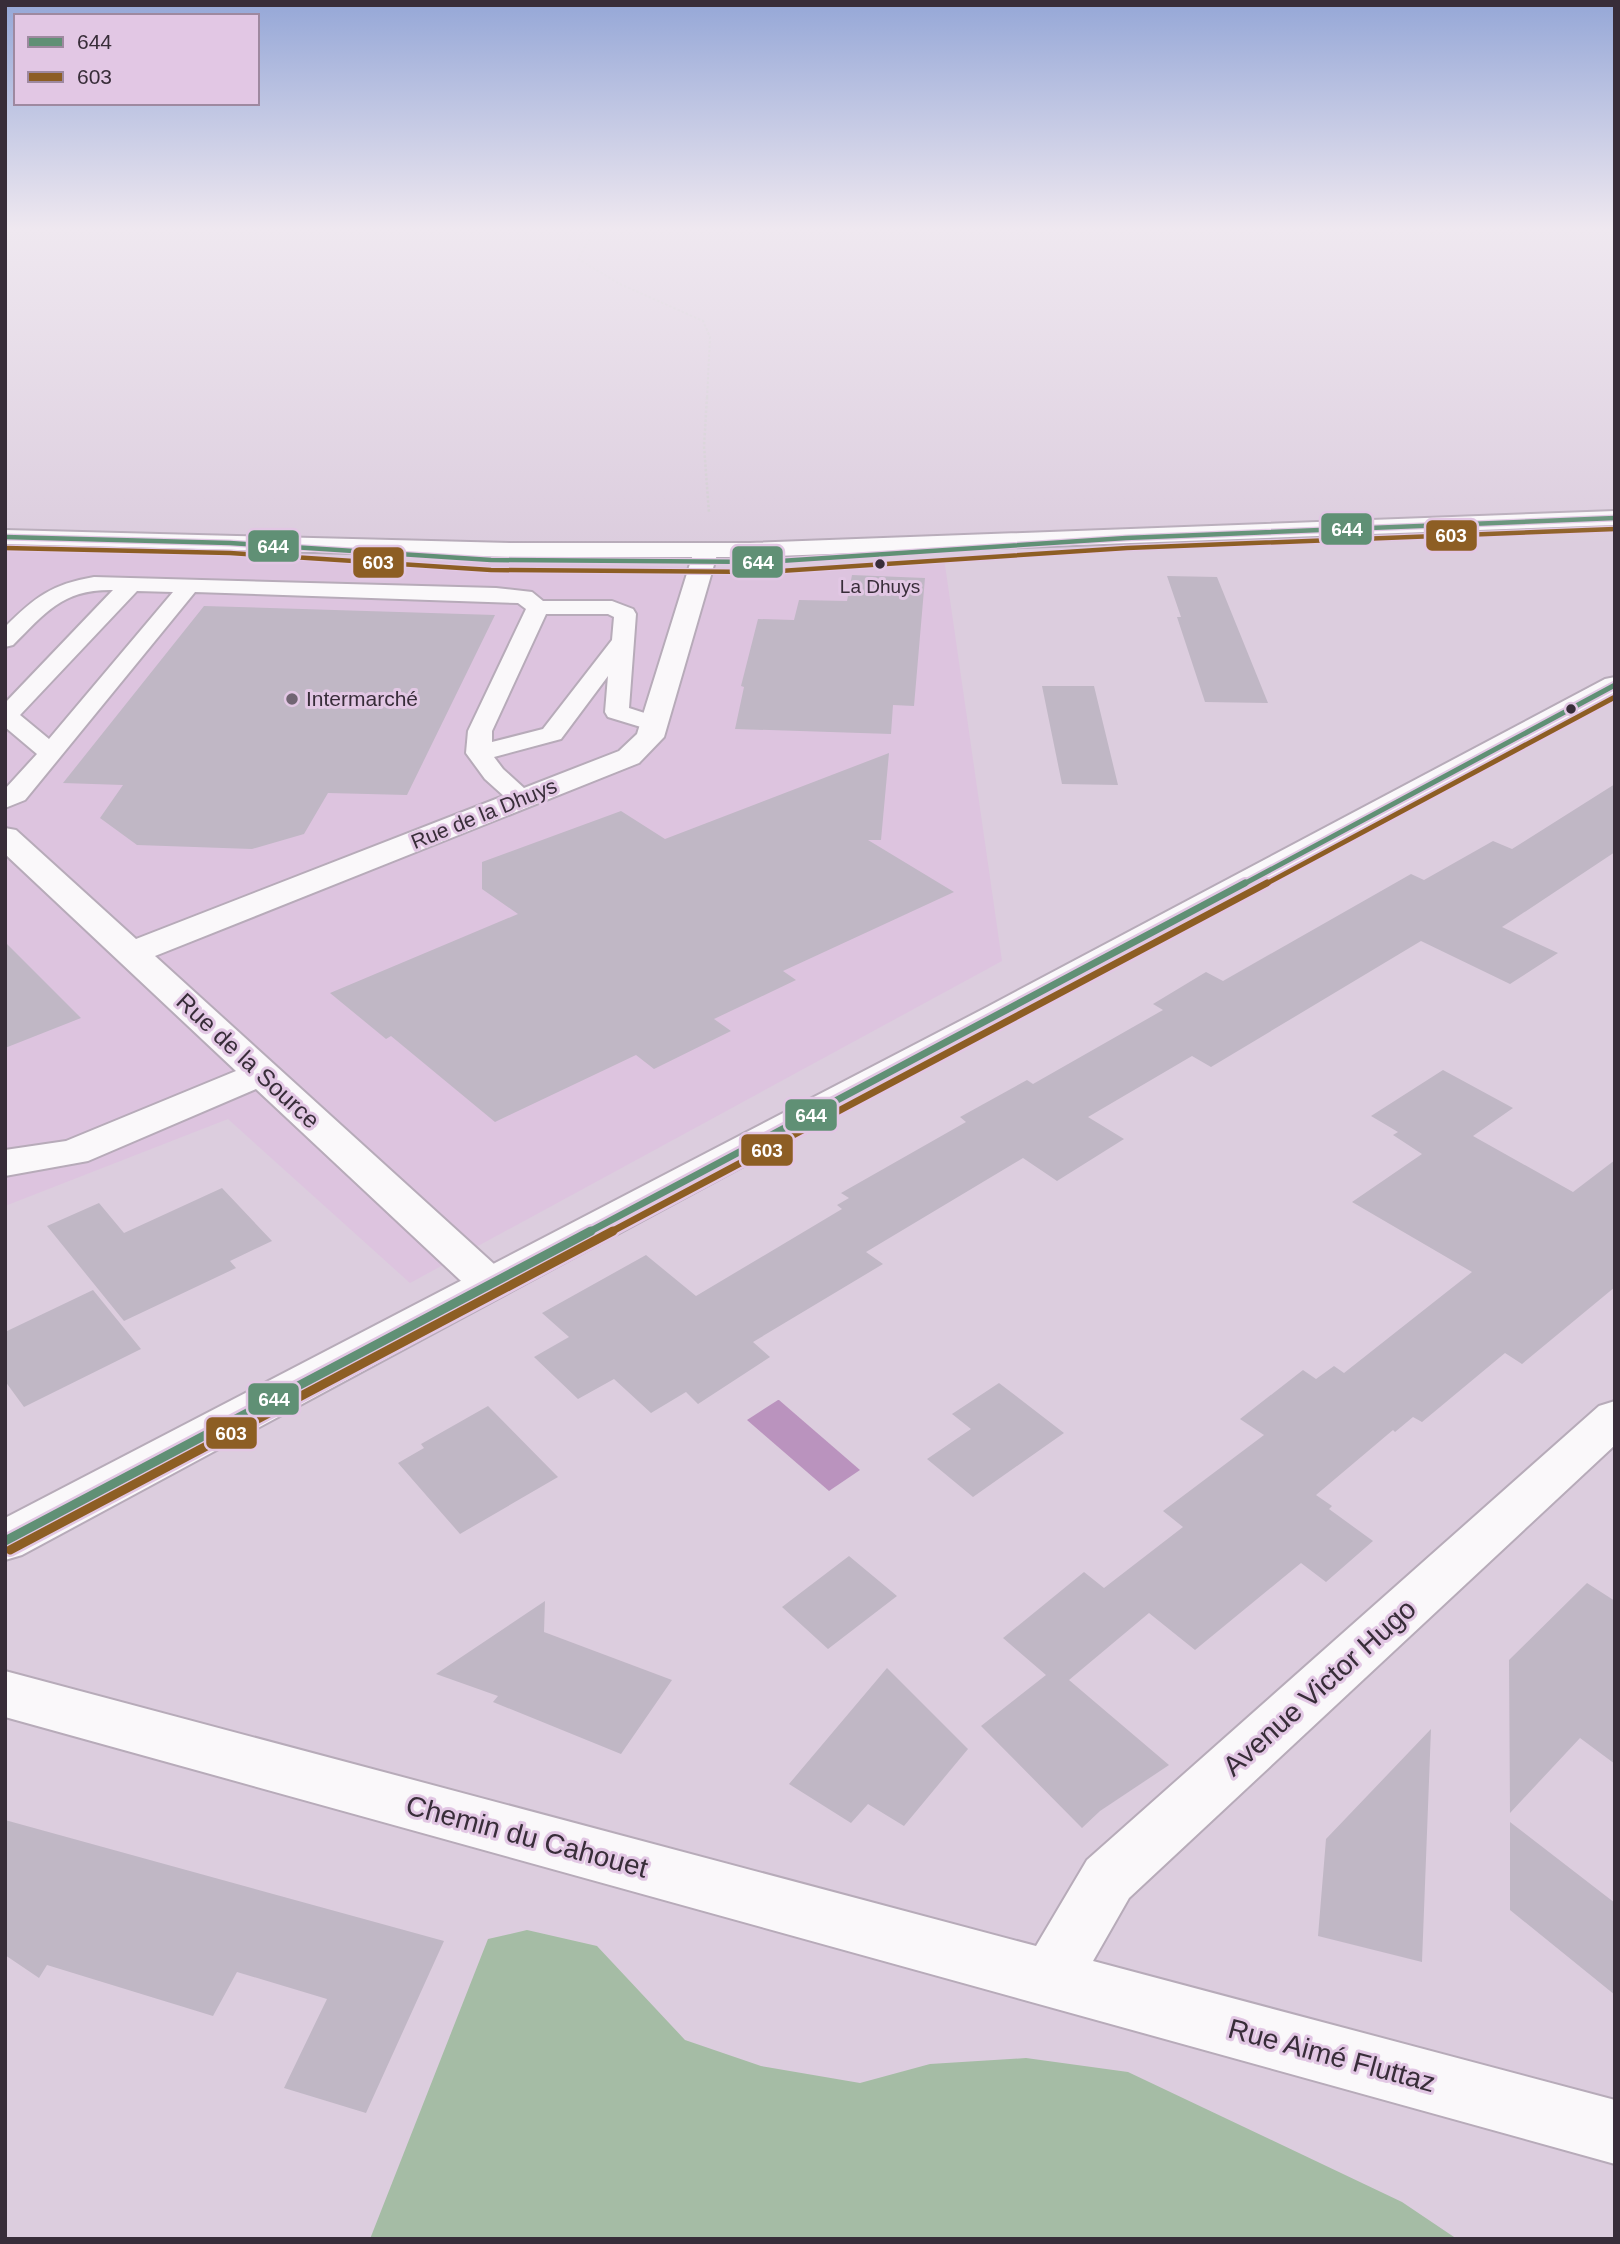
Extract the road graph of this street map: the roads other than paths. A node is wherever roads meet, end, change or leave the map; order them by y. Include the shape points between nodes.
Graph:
1 (1615, 518) edge
2 (5, 537) edge
3 (949, 547) junction
4 (704, 556) junction
5 (131, 584) junction
6 (190, 585) junction
7 (538, 607) junction
8 (5, 640) edge
9 (622, 642) junction
10 (1615, 685) edge
11 (6, 715) edge
12 (654, 724) junction
13 (51, 753) junction
14 (479, 753) junction
15 (523, 799) junction
16 (5, 800) edge
17 (5, 837) edge
18 (132, 953) junction
19 (261, 1074) junction
20 (5, 1164) edge
21 (491, 1284) junction
22 (1615, 1418) edge
23 (5, 1541) edge
24 (5, 1694) edge
25 (1050, 1978) junction
26 (1615, 2132) edge

1 - 3 street
2 - 4 street via 230,544 491,560
3 - 4 street via 768,549
3 - 4 street via 807,560
4 - 12 street, Rue de la Dhuys
5 - 6 lane
5 - 8 lane via 71,586 53,593
5 - 11 lane
6 - 7 lane via 496,594 524,597
6 - 13 lane
7 - 9 lane via 612,608 625,614
7 - 14 lane via 480,731
9 - 12 lane via 617,712
9 - 14 lane via 552,734
10 - 21 street
11 - 13 lane
12 - 15 street, Rue de la Dhuys via 650,737 629,757
13 - 16 lane via 16,794
14 - 15 lane via 494,774
15 - 18 street, Rue de la Dhuys
17 - 18 street, Rue de la Source
18 - 19 street, Rue de la Source
19 - 20 street via 74,1152
19 - 21 street, Rue de la Source
21 - 23 street
22 - 25 street, Avenue Victor Hugo via 1108,1879
24 - 25 street, Chemin du Cahouet
25 - 26 street, Rue Aimé Fluttaz

